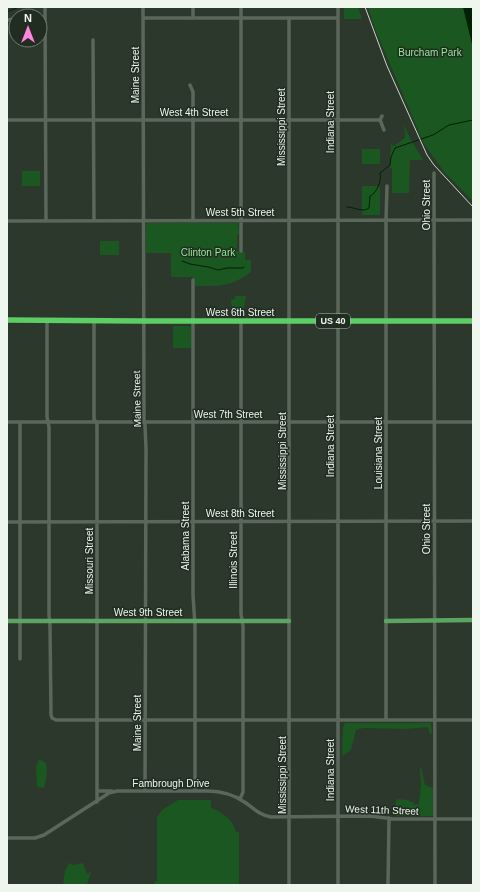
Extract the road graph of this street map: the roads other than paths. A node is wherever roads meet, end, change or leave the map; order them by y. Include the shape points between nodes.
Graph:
1 (143, 7) edge
2 (193, 7) edge
3 (241, 7) edge
4 (338, 7) edge
5 (143, 18) junction
6 (193, 18) junction
7 (241, 18) junction
8 (290, 18) junction
9 (338, 18) junction
10 (93, 40) dead end
11 (45, 48) edge
12 (190, 85) dead end
13 (7, 120) edge
14 (46, 120) junction
15 (94, 120) junction
16 (143, 120) junction
17 (193, 120) junction
18 (241, 120) junction
19 (289, 120) junction
20 (338, 120) junction
21 (384, 130) dead end
22 (434, 173) dead end
23 (387, 186) dead end
24 (94, 220) junction
25 (143, 220) junction
26 (193, 220) junction
27 (241, 220) junction
28 (289, 220) junction
29 (338, 220) junction
30 (386, 220) junction
31 (434, 220) junction
32 (473, 220) edge
33 (7, 221) edge
34 (46, 221) junction
35 (241, 251) dead end
36 (194, 280) dead end
37 (7, 320) edge
38 (47, 320) junction
39 (193, 320) junction
40 (94, 321) junction
41 (241, 321) junction
42 (290, 321) junction
43 (338, 321) junction
44 (386, 321) junction
45 (434, 321) junction
46 (473, 321) edge
47 (144, 322) junction
48 (7, 422) edge
49 (20, 422) junction
50 (48, 422) junction
51 (96, 422) junction
52 (144, 422) junction
53 (194, 422) junction
54 (242, 422) junction
55 (290, 422) junction
56 (338, 422) junction
57 (386, 422) junction
58 (434, 422) junction
59 (473, 422) edge
60 (20, 521) junction
61 (49, 521) junction
62 (97, 521) junction
63 (146, 521) junction
64 (194, 521) junction
65 (242, 521) junction
66 (290, 521) junction
67 (338, 521) junction
68 (386, 521) junction
69 (434, 521) junction
70 (473, 521) edge
71 (7, 522) edge
72 (7, 620) edge
73 (20, 620) junction
74 (49, 620) junction
75 (97, 620) junction
76 (473, 620) edge
77 (145, 621) junction
78 (194, 621) junction
79 (242, 621) junction
80 (290, 621) junction
81 (386, 621) junction
82 (434, 621) junction
83 (20, 659) dead end
84 (97, 720) junction
85 (145, 720) junction
86 (195, 720) junction
87 (243, 720) junction
88 (290, 720) junction
89 (338, 720) junction
90 (386, 720) junction
91 (434, 720) junction
92 (473, 720) edge
93 (97, 791) junction
94 (117, 791) junction
95 (145, 791) junction
96 (195, 791) junction
97 (240, 799) junction
98 (97, 802) junction
99 (338, 816) junction
100 (290, 817) junction
101 (389, 818) junction
102 (435, 819) junction
103 (473, 819) edge
104 (7, 838) edge
105 (289, 885) edge
106 (338, 885) edge
107 (388, 885) edge
108 (435, 885) edge

1 - 5 street, Maine Street
2 - 6 street
3 - 7 street
4 - 9 street, Indiana Street
5 - 6 street
5 - 16 street, Maine Street
6 - 7 street
7 - 8 street
7 - 18 street
8 - 9 street
8 - 19 street, Mississippi Street
9 - 20 street, Indiana Street
10 - 15 street
11 - 14 street
12 - 17 street via 193,92
13 - 14 street, West 4th Street
14 - 15 street, West 4th Street
14 - 34 street
15 - 16 street, West 4th Street
15 - 24 street
16 - 17 street, West 4th Street
16 - 25 street, Maine Street
17 - 18 street, West 4th Street
17 - 26 street
18 - 19 street, West 4th Street
18 - 27 street
19 - 20 street, West 4th Street
19 - 28 street, Mississippi Street
20 - 21 street, West 4th Street via 381,118
20 - 29 street, Indiana Street
22 - 31 street, Ohio Street
23 - 30 street, Louisiana Street
24 - 25 street, West 5th Street
24 - 34 street, West 5th Street
25 - 26 street, West 5th Street
25 - 47 street, Maine Street
26 - 27 street, West 5th Street
27 - 28 street, West 5th Street
27 - 35 street
28 - 29 street, West 5th Street
28 - 42 street, Mississippi Street
29 - 30 street, West 5th Street
29 - 43 street, Indiana Street
30 - 31 street, West 5th Street
30 - 44 street, Louisiana Street
31 - 32 street, West 5th Street
31 - 45 street, Ohio Street
33 - 34 street, West 5th Street
36 - 39 street, Alabama Street
37 - 38 highway, West 6th Street / US 40
38 - 40 highway, West 6th Street / US 40
38 - 50 street
39 - 41 highway, West 6th Street / US 40
39 - 47 highway, West 6th Street / US 40
39 - 53 street, Alabama Street
40 - 47 highway, West 6th Street / US 40
40 - 51 street, Missouri Street
41 - 42 highway, West 6th Street / US 40
41 - 54 street, Illinois Street
42 - 43 highway, West 6th Street / US 40
42 - 55 street, Mississippi Street
43 - 44 highway, West 6th Street / US 40
43 - 56 street, Indiana Street
44 - 45 highway, West 6th Street / US 40
44 - 57 street, Louisiana Street
45 - 46 highway, West 6th Street / US 40
45 - 58 street, Ohio Street
47 - 52 street, Maine Street
48 - 49 street, West 7th Street
49 - 50 street, West 7th Street
49 - 60 street
50 - 51 street, West 7th Street
50 - 61 street
51 - 52 street, West 7th Street
51 - 62 street, Missouri Street
52 - 53 street, West 7th Street
52 - 63 street, Maine Street
53 - 54 street, West 7th Street
53 - 64 street, Alabama Street
54 - 55 street, West 7th Street
54 - 65 street, Illinois Street
55 - 56 street, West 7th Street
55 - 66 street, Mississippi Street
56 - 57 street, West 7th Street
56 - 67 street, Indiana Street
57 - 58 street, West 7th Street
57 - 68 street, Louisiana Street
58 - 59 street, West 7th Street
58 - 69 street, Ohio Street
60 - 61 street, West 8th Street
60 - 71 street, West 8th Street
60 - 73 street
61 - 62 street, West 8th Street
61 - 74 street
62 - 63 street, West 8th Street
62 - 75 street, Missouri Street
63 - 64 street, West 8th Street
63 - 77 street, Maine Street
64 - 65 street, West 8th Street
64 - 78 street, Alabama Street
65 - 66 street, West 8th Street
65 - 79 street, Illinois Street
66 - 67 street, West 8th Street
66 - 80 street, Mississippi Street
67 - 68 street, West 8th Street
67 - 89 street, Indiana Street
68 - 69 street, West 8th Street
68 - 81 street, Louisiana Street
69 - 70 street, West 8th Street
69 - 82 street, Ohio Street
72 - 73 main road, West 9th Street
73 - 74 main road, West 9th Street
73 - 83 street
74 - 75 main road, West 9th Street
74 - 84 street via 52,718
75 - 77 main road, West 9th Street
75 - 84 street, Missouri Street
76 - 82 main road
77 - 78 main road, West 9th Street
77 - 85 street, Maine Street
78 - 79 main road, West 9th Street
78 - 86 street, Alabama Street
79 - 80 main road, West 9th Street
79 - 87 street, Illinois Street
80 - 88 street, Mississippi Street
81 - 82 main road
81 - 90 street, Louisiana Street
82 - 91 street, Ohio Street
84 - 85 street
84 - 93 street, Missouri Street
85 - 86 street
85 - 95 street, Maine Street
86 - 87 street
86 - 96 street, Alabama Street
87 - 88 street
87 - 97 street, Illinois Street via 243,792
88 - 89 street
88 - 100 street, Mississippi Street
89 - 90 street
89 - 99 street, Indiana Street
90 - 91 street
91 - 92 street
91 - 102 street, Ohio Street
93 - 94 street
93 - 98 street, Missouri Street
94 - 95 street, Fambrough Drive
94 - 98 street, Fambrough Drive via 109,793
95 - 96 street, Fambrough Drive
96 - 97 street, Fambrough Drive via 220,792
97 - 100 street, Fambrough Drive via 264,816
98 - 104 street via 44,835 35,838
99 - 100 street, West 11th Street
99 - 101 street, West 11th Street
99 - 106 street, Indiana Street
100 - 105 street, Mississippi Street
101 - 102 street, West 11th Street
101 - 107 street
102 - 103 street, West 11th Street
102 - 108 street, Ohio Street

